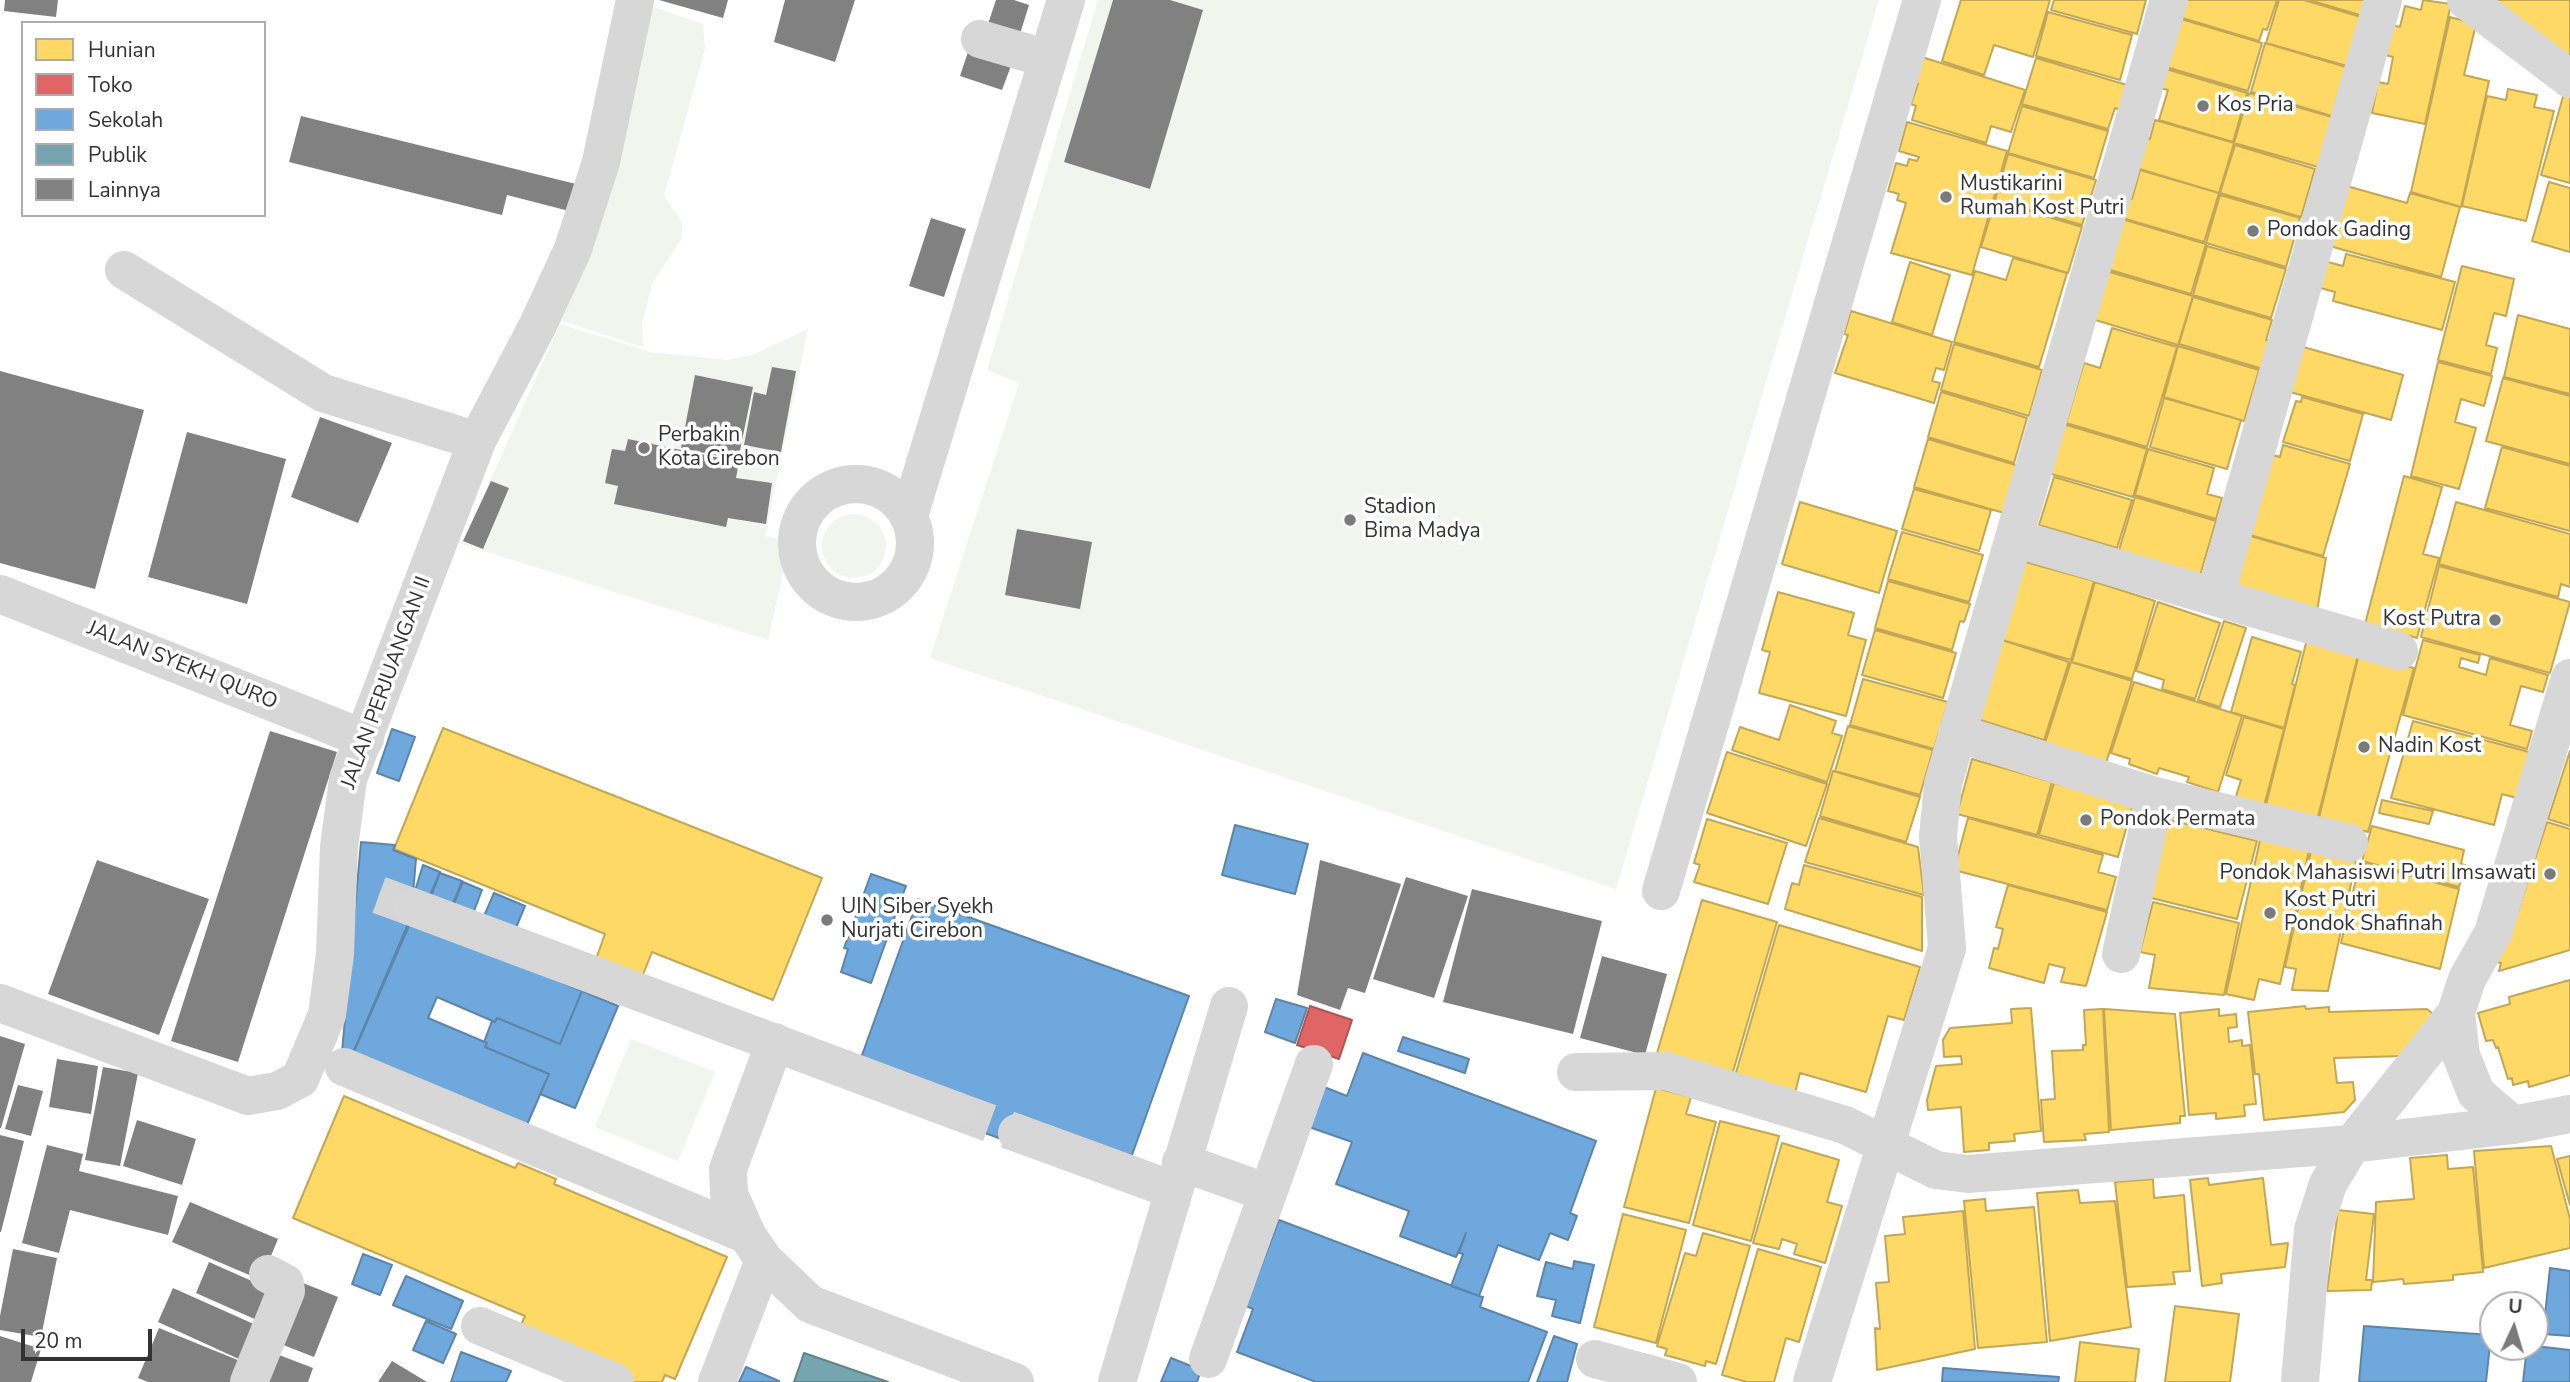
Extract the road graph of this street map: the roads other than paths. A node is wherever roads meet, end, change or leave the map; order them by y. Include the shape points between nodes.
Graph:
1 (635, 0) edge
2 (1066, 0) edge
3 (1922, 0) edge
4 (2169, 0) edge
5 (2383, 0) edge
6 (2466, 0) edge
7 (979, 39) dead end
8 (1048, 59) junction
9 (2570, 79) edge
10 (124, 270) dead end
11 (477, 441) junction
12 (909, 516) dead end
13 (2014, 538) junction
14 (0, 594) edge
15 (2215, 597) junction
16 (2399, 651) dead end
17 (2570, 678) edge
18 (1957, 733) junction
19 (365, 739) junction
20 (2155, 796) junction
21 (2349, 843) dead end
22 (1661, 891) dead end
23 (412, 907) tunnel mouth
24 (2121, 954) dead end
25 (2462, 996) junction
26 (0, 1003) edge
27 (1229, 1006) dead end
28 (775, 1042) junction
29 (1314, 1064) dead end
30 (344, 1067) dead end
31 (1576, 1072) dead end
32 (954, 1110) tunnel mouth
33 (2570, 1114) edge
34 (2513, 1125) junction
35 (1017, 1133) tunnel mouth
36 (2352, 1144) junction
37 (1885, 1146) junction
38 (1177, 1176) junction
39 (1268, 1193) junction
40 (756, 1247) junction
41 (268, 1275) dead end
42 (480, 1326) dead end
43 (1208, 1359) dead end
44 (1595, 1359) dead end
45 (249, 1382) edge
46 (615, 1382) edge
47 (717, 1382) edge
48 (1015, 1382) edge
49 (1117, 1382) edge
50 (1678, 1382) edge
51 (1812, 1382) edge
52 (2300, 1382) edge

1 - 11 street, JALAN PERJUANGAN II via 601,162 573,249
2 - 8 street
3 - 22 street
4 - 13 street
5 - 15 street
6 - 9 street
7 - 8 street
8 - 12 street
10 - 11 street via 324,393
11 - 19 street, JALAN PERJUANGAN II
13 - 15 street
13 - 18 street
14 - 19 street, JALAN SYEKH QURO
15 - 16 street
17 - 25 street via 2493,933
18 - 20 street
18 - 37 street via 1943,783 1938,836 1942,963
19 - 26 street, JALAN PERJUANGAN II via 346,792 327,1015 296,1083 248,1096
20 - 21 street
20 - 24 street
23 - 28 street
25 - 34 street via 2461,1055 2476,1093
25 - 36 street
27 - 38 street
28 - 32 street
28 - 40 street via 727,1169 729,1194
29 - 39 street
30 - 40 street
31 - 37 street via 1665,1072 1845,1125
33 - 34 street
34 - 36 street
35 - 38 street
36 - 37 street via 1968,1174 1936,1170
36 - 52 street via 2328,1184 2314,1230
37 - 51 street
38 - 39 street
38 - 49 street
39 - 43 street
40 - 47 street
40 - 48 street via 810,1304
41 - 45 street via 285,1283 285,1291
42 - 46 street
44 - 50 street

